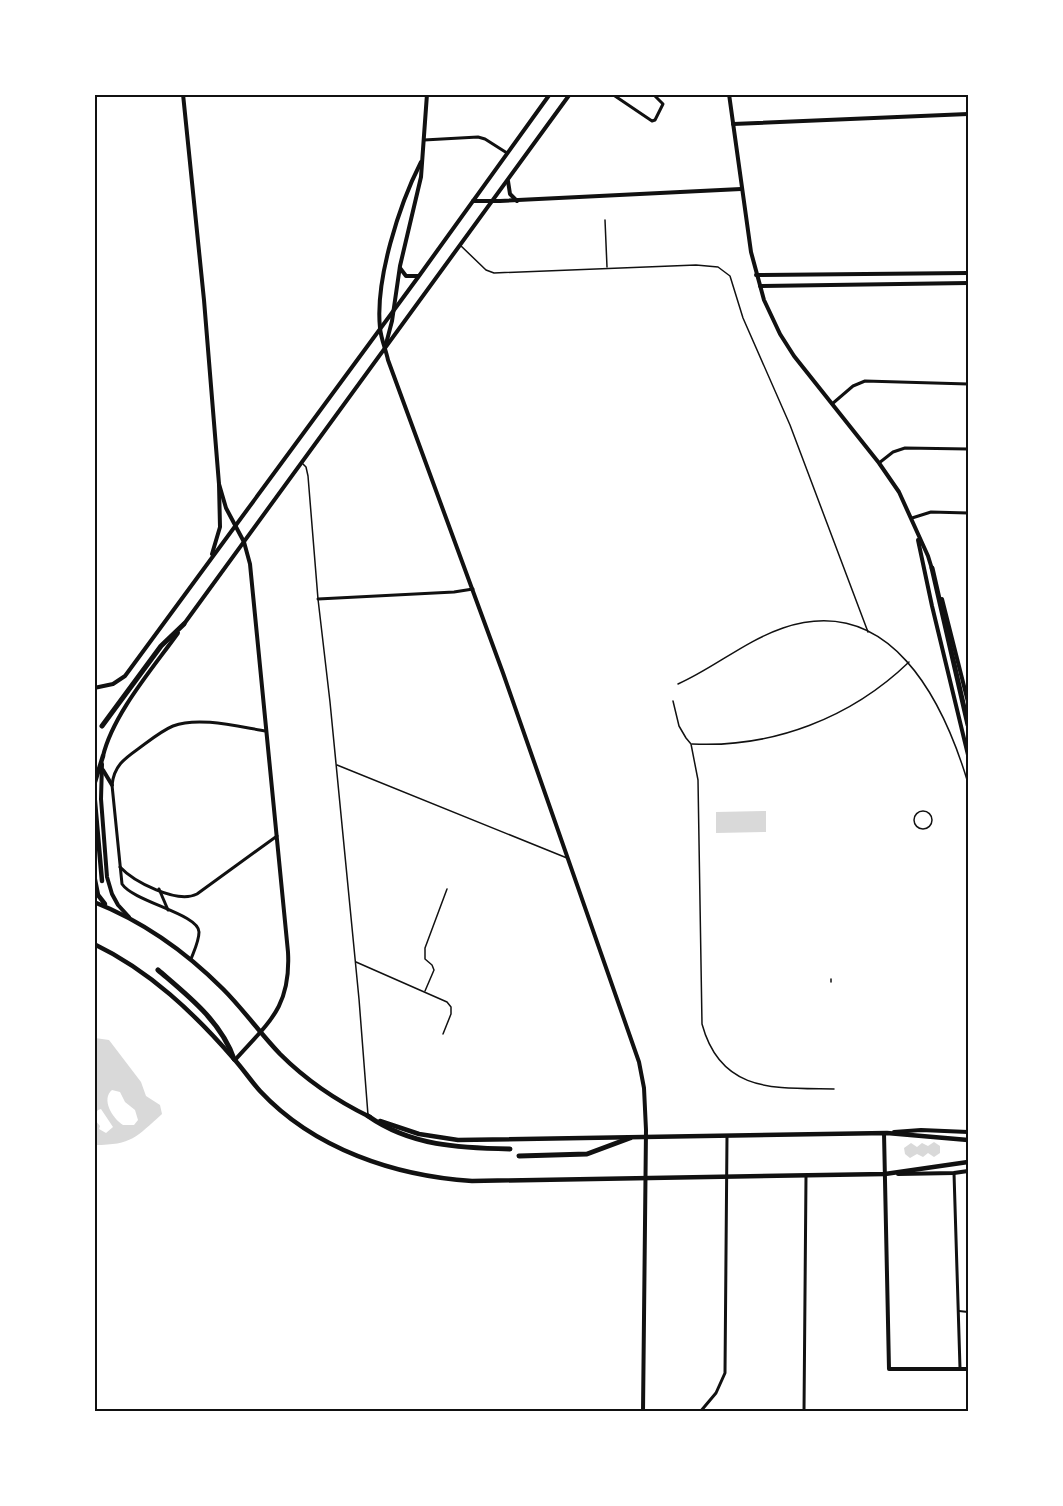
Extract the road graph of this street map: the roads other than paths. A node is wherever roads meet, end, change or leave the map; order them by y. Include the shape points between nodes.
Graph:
1 (183, 94) edge
2 (427, 94) edge
3 (550, 94) edge
4 (570, 94) edge
5 (612, 94) edge
6 (653, 94) edge
7 (729, 94) edge
8 (969, 114) edge
9 (733, 124) junction
10 (423, 140) junction
11 (507, 153) junction
12 (421, 162) junction
13 (508, 180) junction
14 (741, 189) junction
15 (473, 201) junction
16 (492, 201) junction
17 (517, 201) junction
18 (605, 220) dead end
19 (460, 245) junction
20 (400, 266) junction
21 (607, 269) junction
22 (969, 273) edge
23 (804, 274) junction
24 (849, 274) junction
25 (906, 274) junction
26 (756, 275) junction
27 (419, 276) junction
28 (969, 283) edge
29 (849, 284) junction
30 (906, 284) junction
31 (759, 286) junction
32 (804, 286) junction
33 (393, 312) junction
34 (380, 329) junction
35 (385, 347) junction
36 (969, 384) edge
37 (832, 404) junction
38 (969, 449) edge
39 (879, 463) junction
40 (301, 464) junction
41 (219, 484) junction
42 (969, 513) edge
43 (911, 519) junction
44 (235, 526) junction
45 (917, 534) junction
46 (244, 542) junction
47 (212, 557) junction
48 (932, 568) junction
49 (472, 589) junction
50 (318, 599) junction
51 (184, 624) junction
52 (868, 632) junction
53 (909, 662) junction
54 (678, 684) dead end
55 (94, 688) edge
56 (673, 701) dead end
57 (969, 702) edge
58 (969, 724) edge
59 (102, 726) dead end
60 (266, 731) junction
61 (692, 744) junction
62 (969, 755) edge
63 (103, 756) junction
64 (337, 765) junction
65 (102, 767) junction
66 (969, 783) edge
67 (94, 785) edge
68 (112, 785) junction
69 (94, 791) edge
70 (921, 829) joint
71 (277, 836) junction
72 (568, 858) junction
73 (119, 866) junction
74 (94, 875) edge
75 (102, 881) dead end
76 (447, 889) dead end
77 (159, 890) junction
78 (94, 902) edge
79 (112, 909) junction
80 (168, 910) junction
81 (134, 922) junction
82 (94, 944) edge
83 (191, 961) junction
84 (355, 962) junction
85 (158, 970) dead end
86 (425, 992) junction
87 (261, 1031) junction
88 (443, 1034) dead end
89 (234, 1060) junction
90 (834, 1089) dead end
91 (368, 1116) junction
92 (969, 1130) edge
93 (886, 1133) junction
94 (727, 1136) junction
95 (630, 1138) junction
96 (646, 1138) junction
97 (969, 1140) edge
98 (510, 1149) dead end
99 (519, 1156) dead end
100 (969, 1162) edge
101 (969, 1172) edge
102 (954, 1173) junction
103 (885, 1174) junction
104 (806, 1176) junction
105 (726, 1177) junction
106 (646, 1178) junction
107 (959, 1311) junction
108 (969, 1312) edge
109 (960, 1368) junction
110 (969, 1369) edge
111 (643, 1412) edge
112 (700, 1412) edge
113 (804, 1412) edge

1 - 41 main road
2 - 10 main road
3 - 11 main road
4 - 13 main road
5 - 6 street via 652,121 663,104
7 - 9 main road
8 - 9 main road
9 - 14 main road
10 - 11 street via 478,137
10 - 12 main road
11 - 15 main road
12 - 20 main road
12 - 34 main road via 394,232 382,294
13 - 16 main road
13 - 17 main road via 508,190
14 - 17 main road
14 - 26 main road
15 - 16 main road
15 - 27 main road
16 - 17 main road
16 - 19 main road
18 - 21 lane
19 - 21 lane via 494,273
19 - 35 main road
20 - 27 main road via 405,276
20 - 33 main road
21 - 52 lane via 696,265 718,267 730,276 743,318 790,425
22 - 25 main road
23 - 24 main road
23 - 26 main road
23 - 32 main road
24 - 25 main road
24 - 29 main road
25 - 30 main road
26 - 31 main road
27 - 33 main road
28 - 30 main road
29 - 30 main road
29 - 32 main road
31 - 32 main road
31 - 37 main road via 784,340
33 - 34 main road
33 - 35 main road
34 - 35 main road
34 - 44 main road
35 - 40 main road
35 - 49 main road
36 - 37 street via 865,381
37 - 39 main road
38 - 39 street via 905,447
39 - 43 main road
40 - 46 main road
40 - 50 lane via 308,476
41 - 44 main road
41 - 47 main road via 220,527
42 - 43 street via 931,512
43 - 45 main road
44 - 46 main road
44 - 47 main road
45 - 48 main road
45 - 62 main road
46 - 51 main road
46 - 60 main road via 250,564
47 - 55 main road via 125,676 113,684
48 - 57 main road
48 - 58 highway
49 - 50 street
49 - 72 main road
50 - 64 lane
51 - 59 highway via 156,652
51 - 63 main road via 119,716
52 - 53 lane
52 - 54 lane via 826,622 790,626 736,650
53 - 61 lane via 862,700 818,722 779,735 712,745
53 - 66 lane via 940,710
56 - 61 lane via 679,726
60 - 68 street via 204,723 175,726 124,759
60 - 71 main road
61 - 90 lane via 698,790 702,1024 708,1040 729,1069 752,1083 779,1089
63 - 65 main road
63 - 67 main road
64 - 72 lane
64 - 84 lane
65 - 68 main road
65 - 81 main road via 109,886 118,905
68 - 73 street
69 - 75 main road
70 - 70 lane via 914,817 924,811 932,820
71 - 77 street via 194,895 183,897
71 - 87 main road via 288,978 283,1001
72 - 96 main road via 636,1052 644,1088
73 - 77 street
73 - 80 street via 120,881 126,890
74 - 79 main road via 98,896
76 - 86 lane via 425,948 425,959 434,970
77 - 80 street
78 - 79 main road
79 - 81 main road
80 - 83 street via 194,922 199,929
81 - 83 main road
82 - 89 main road via 160,986
83 - 87 main road
84 - 86 lane
84 - 91 lane
85 - 89 highway via 214,1023
86 - 88 lane via 451,1007
87 - 89 main road
87 - 91 main road via 310,1080
89 - 106 main road via 293,1120 348,1152 396,1170 472,1181
91 - 95 main road via 419,1134 458,1140
91 - 98 highway via 392,1131 428,1143
92 - 93 main road
93 - 94 main road
93 - 97 main road
93 - 103 main road
94 - 96 main road
94 - 105 street
95 - 96 main road
95 - 99 highway via 580,1155
96 - 106 main road
100 - 103 main road
101 - 102 main road
102 - 103 main road
102 - 107 street
103 - 104 main road
103 - 109 main road via 889,1369
104 - 105 main road
104 - 113 street
105 - 106 main road
105 - 112 street via 725,1372 716,1393
106 - 111 main road
107 - 108 street
107 - 109 street
109 - 110 main road

